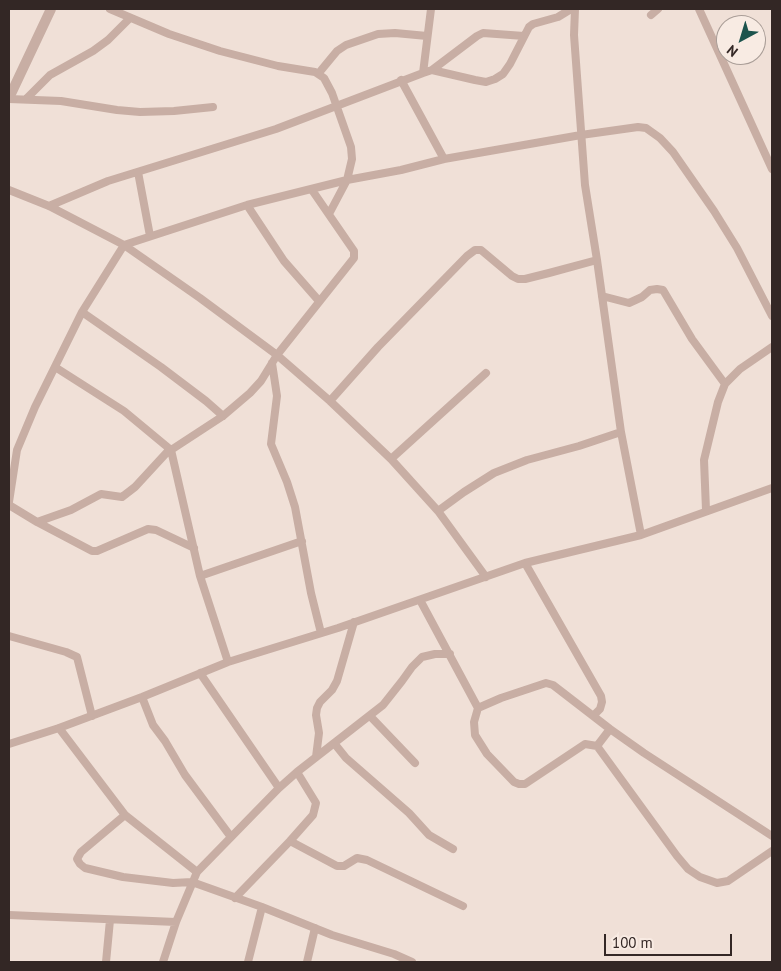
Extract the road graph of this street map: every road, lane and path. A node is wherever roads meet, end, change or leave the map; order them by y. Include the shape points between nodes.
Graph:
1 (51, 9) edge
2 (110, 9) edge
3 (431, 9) edge
4 (571, 9) edge
5 (575, 9) edge
6 (658, 9) edge
7 (699, 9) edge
8 (651, 15) dead end
9 (130, 18) junction
10 (427, 36) junction
11 (524, 36) junction
12 (432, 70) junction
13 (423, 72) junction
14 (318, 74) junction
15 (402, 80) junction
16 (9, 98) edge
17 (27, 98) junction
18 (336, 106) junction
19 (213, 107) dead end
20 (581, 134) junction
21 (444, 159) junction
22 (772, 169) edge
23 (138, 172) junction
24 (346, 180) junction
25 (9, 190) edge
26 (312, 190) junction
27 (49, 206) junction
28 (247, 206) junction
29 (329, 214) junction
30 (150, 236) junction
31 (124, 245) junction
32 (597, 260) junction
33 (602, 296) junction
34 (319, 301) junction
35 (82, 312) junction
36 (772, 316) edge
37 (772, 347) edge
38 (274, 359) junction
39 (55, 367) junction
40 (486, 373) dead end
41 (725, 384) junction
42 (330, 401) junction
43 (223, 416) junction
44 (621, 432) junction
45 (170, 449) junction
46 (391, 459) junction
47 (772, 488) edge
48 (9, 503) edge
49 (706, 510) junction
50 (438, 511) junction
51 (37, 522) junction
52 (641, 535) junction
53 (302, 541) junction
54 (194, 548) junction
55 (525, 563) junction
56 (200, 576) junction
57 (486, 577) junction
58 (420, 600) junction
59 (354, 622) junction
60 (321, 633) junction
61 (9, 636) edge
62 (450, 654) junction
63 (228, 662) junction
64 (200, 673) junction
65 (142, 697) junction
66 (478, 708) junction
67 (92, 716) junction
68 (370, 716) junction
69 (593, 716) junction
70 (59, 728) junction
71 (610, 729) junction
72 (334, 743) junction
73 (9, 744) edge
74 (597, 746) junction
75 (316, 757) junction
76 (415, 763) dead end
77 (296, 772) junction
78 (278, 788) junction
79 (125, 815) junction
80 (772, 836) edge
81 (231, 837) junction
82 (290, 841) junction
83 (453, 849) dead end
84 (772, 850) edge
85 (197, 872) junction
86 (192, 882) junction
87 (235, 898) junction
88 (463, 906) dead end
89 (262, 907) junction
90 (9, 915) edge
91 (110, 920) junction
92 (176, 922) junction
93 (315, 928) junction
94 (106, 962) edge
95 (163, 962) edge
96 (248, 962) edge
97 (307, 962) edge
98 (412, 962) edge

1 - 16 street
2 - 9 street
3 - 10 street
4 - 11 street via 558,17 533,24
5 - 20 street
6 - 8 street
7 - 22 street
9 - 14 street via 220,51
9 - 17 street via 108,40 50,74
10 - 13 street
10 - 14 street via 378,34 354,42 337,51
11 - 12 street via 484,33
11 - 12 street via 510,64 495,80 486,82
12 - 13 street
13 - 15 street
14 - 18 street via 324,78
15 - 18 street
15 - 21 street
16 - 17 street
17 - 19 street via 140,112
18 - 23 street via 276,129
18 - 24 street via 351,147 351,167
20 - 21 street
20 - 32 street
20 - 36 street via 638,127 646,128 660,138 678,159 737,248
21 - 24 street
23 - 27 street
23 - 30 street
24 - 26 street
24 - 29 street
25 - 27 street
26 - 28 street
26 - 29 street
27 - 31 street
28 - 30 street
28 - 34 street via 284,261
29 - 34 street via 355,254
30 - 31 street
31 - 35 street
31 - 38 street via 200,298
32 - 33 street
32 - 42 street via 518,279 481,250 475,250 378,347
33 - 41 street via 629,303 650,290 663,290 692,339
33 - 44 street
34 - 38 street
35 - 39 street
35 - 43 street via 161,367
37 - 41 street via 740,369
38 - 42 street
38 - 43 street via 261,381
38 - 53 street via 276,396 271,444 295,507
39 - 45 street via 124,411
39 - 48 street via 17,450
40 - 46 street
41 - 49 street via 704,460
42 - 46 street
43 - 45 street
44 - 50 street via 494,473
44 - 52 street
45 - 51 street via 122,497 102,494
45 - 54 street
46 - 50 street
47 - 49 street
48 - 51 street
49 - 52 street
50 - 57 street
51 - 54 street via 92,551 148,529
52 - 55 street
53 - 56 street
53 - 60 street
54 - 56 street
55 - 57 street
55 - 69 street via 601,696 600,709
56 - 63 street
57 - 58 street
58 - 59 street
58 - 62 street
59 - 60 street
59 - 75 street via 337,681 316,708 319,733
60 - 63 street
61 - 67 street via 77,657
62 - 66 street
62 - 68 street via 422,657
63 - 64 street
64 - 65 street
64 - 78 street
65 - 67 street
65 - 81 street via 153,725
66 - 69 street via 546,683 560,688
66 - 74 street via 475,735 487,754 519,784 525,784 585,744
67 - 70 street
68 - 72 street
68 - 76 street
69 - 71 street
70 - 73 street
70 - 79 street
71 - 74 street
71 - 80 street
72 - 75 street
72 - 83 street via 429,835
74 - 84 street via 677,856 700,877 717,883 728,881
75 - 77 street
77 - 78 street
77 - 82 street via 316,803 313,815
78 - 81 street
79 - 85 street
79 - 86 street via 81,852 77,859 80,864 123,877
81 - 85 street
82 - 87 street
82 - 88 street via 337,866 344,866 357,858 367,860
85 - 86 street
86 - 87 street
86 - 92 street
87 - 89 street
89 - 93 street
89 - 96 street
90 - 91 street
91 - 92 street
91 - 94 street
92 - 95 street
93 - 97 street
93 - 98 street

